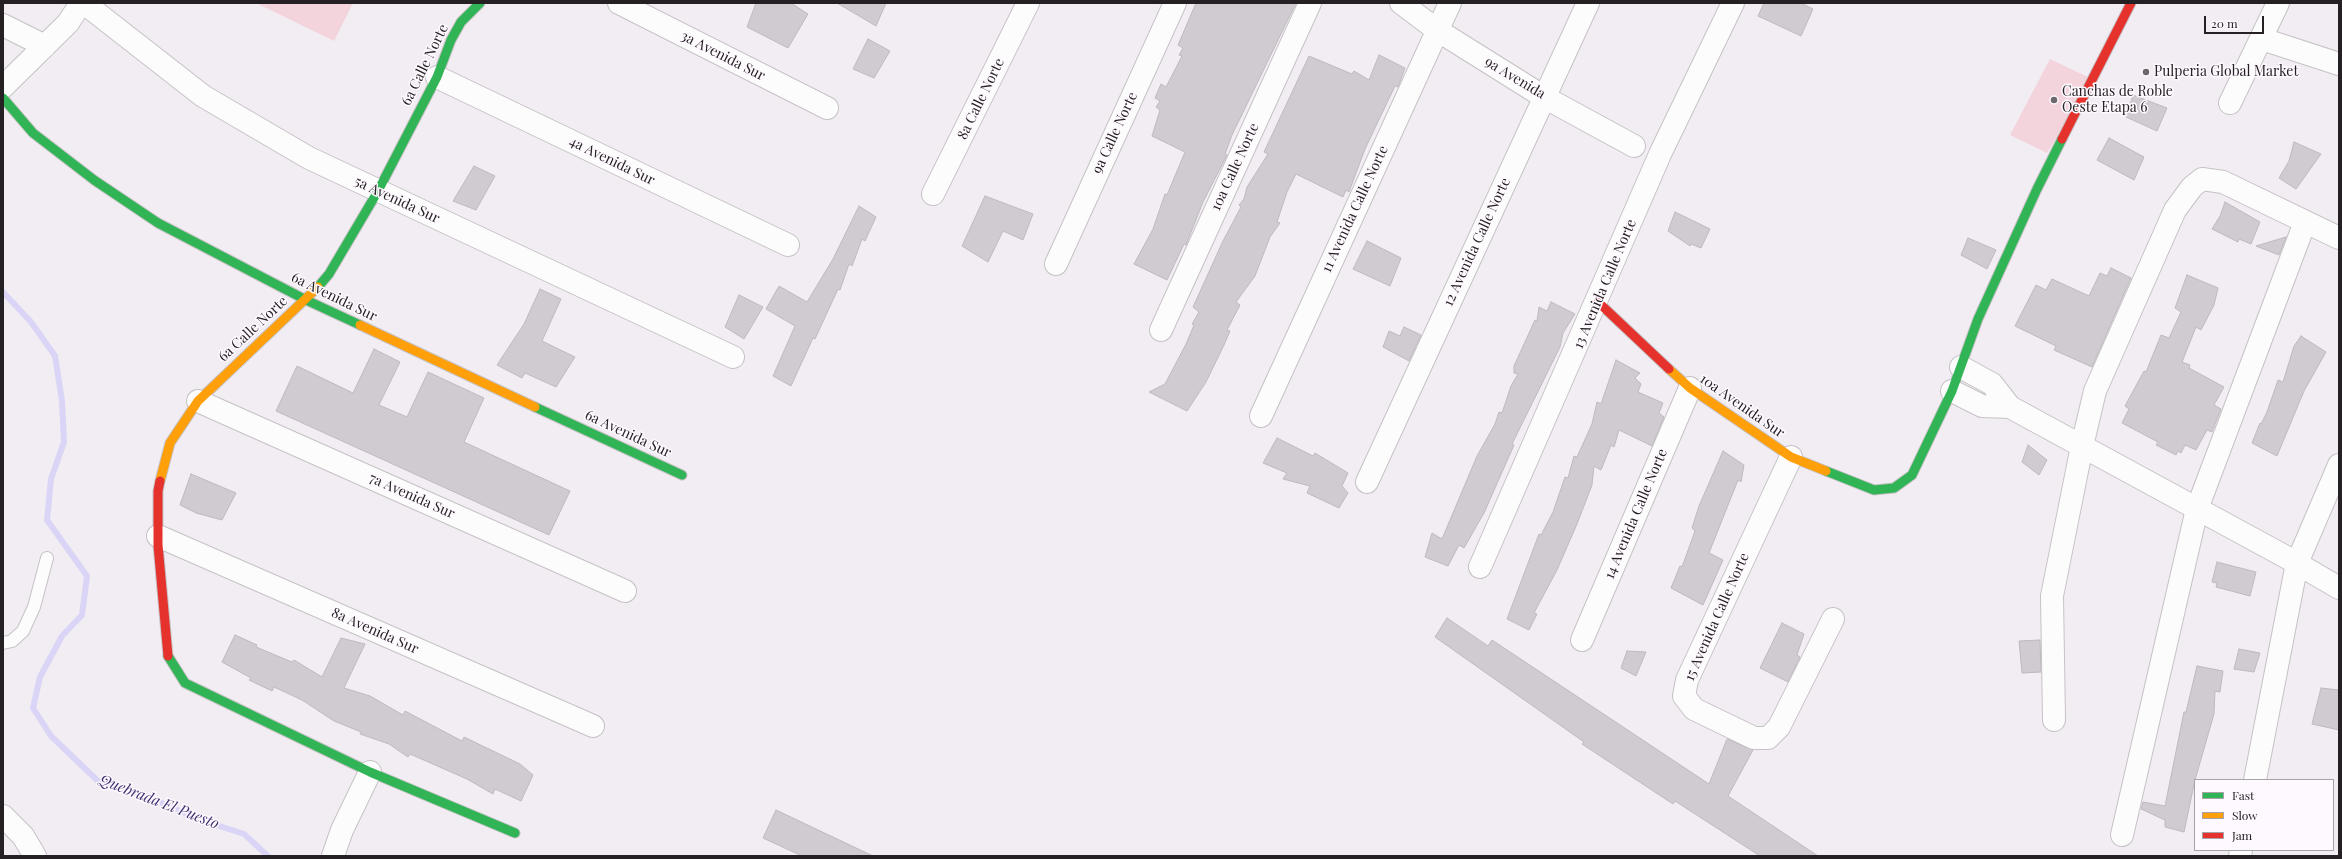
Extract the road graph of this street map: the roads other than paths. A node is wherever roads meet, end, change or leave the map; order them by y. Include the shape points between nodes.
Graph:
1 (83, 3) edge
2 (480, 3) edge
3 (619, 3) edge
4 (1028, 3) edge
5 (1175, 3) edge
6 (1310, 3) edge
7 (1401, 3) edge
8 (1450, 3) edge
9 (1588, 3) edge
10 (1733, 3) edge
11 (2132, 3) edge
12 (2278, 3) edge
13 (3, 25) edge
14 (1437, 30) junction
15 (2262, 39) junction
16 (44, 46) junction
17 (2339, 64) edge
18 (437, 77) junction
19 (3, 86) edge
20 (1544, 96) junction
21 (3, 98) edge
22 (2230, 103) dead end
23 (827, 108) dead end
24 (1634, 146) dead end
25 (378, 192) junction
26 (933, 194) dead end
27 (2305, 222) junction
28 (2339, 238) edge
29 (788, 245) dead end
30 (1056, 264) dead end
31 (306, 300) junction
32 (1598, 302) junction
33 (1161, 330) dead end
34 (733, 357) dead end
35 (1961, 367) junction
36 (1690, 388) junction
37 (1952, 391) junction
38 (198, 400) junction
39 (2010, 408) junction
40 (1261, 416) dead end
41 (2082, 446) junction
42 (1791, 458) junction
43 (2339, 465) edge
44 (682, 475) dead end
45 (1367, 482) dead end
46 (2197, 509) junction
47 (158, 536) junction
48 (48, 558) dead end
49 (2297, 563) junction
50 (1480, 567) dead end
51 (2339, 588) edge
52 (625, 591) dead end
53 (1833, 619) dead end
54 (1582, 640) dead end
55 (3, 643) edge
56 (2054, 720) dead end
57 (593, 726) dead end
58 (370, 772) junction
59 (2255, 779) edge
60 (3, 816) edge
61 (515, 833) dead end
62 (2122, 835) dead end
63 (35, 856) edge
64 (333, 856) edge

1 - 16 street via 68,23
1 - 25 street, 5a Avenida Sur via 203,96 309,158
2 - 18 street, 6a Calle Norte via 451,40
3 - 23 street, 3a Avenida Sur
4 - 26 street, 8a Calle Norte
5 - 30 street, 9a Calle Norte
6 - 33 street, 10a Calle Norte
7 - 14 street, 9a Avenida
8 - 14 street, 11 Avenida Calle Norte
9 - 20 street, 12 Avenida Calle Norte
10 - 32 street, 13 Avenida Calle Norte via 1662,152
11 - 35 street via 2037,189 1978,319
12 - 15 street
13 - 16 street
14 - 20 street, 9a Avenida
14 - 40 street, 11 Avenida Calle Norte
15 - 17 street
15 - 22 street
16 - 19 street
18 - 25 street, 6a Calle Norte
18 - 29 street, 4a Avenida Sur
20 - 24 street, 9a Avenida
20 - 45 street, 12 Avenida Calle Norte
21 - 31 street, 6a Avenida Sur via 33,133 94,180 158,223
25 - 31 street, 6a Calle Norte via 329,274
25 - 34 street, 5a Avenida Sur
27 - 28 street
27 - 41 street via 2223,182 2202,179 2192,187 2175,210 2095,391
27 - 46 street
31 - 38 street, 6a Calle Norte
31 - 44 street, 6a Avenida Sur
32 - 36 street, 10a Avenida Sur
32 - 50 street, 13 Avenida Calle Norte
35 - 37 street
35 - 39 street via 1992,384
36 - 42 street, 10a Avenida Sur
36 - 54 street, 14 Avenida Calle Norte
37 - 39 street via 1982,406
37 - 42 street, 10a Avenida Sur via 1912,475 1894,488 1874,490
38 - 47 street, 6a Calle Norte via 170,443 158,491
38 - 52 street, 7a Avenida Sur
39 - 41 street
41 - 46 street
41 - 56 street via 2052,596
42 - 53 street, 15 Avenida Calle Norte via 1687,680 1684,696 1694,709 1754,738 1768,738 1779,727
43 - 49 street
46 - 49 street
46 - 62 street
47 - 57 street, 8a Avenida Sur
47 - 58 street, 6a Calle Norte via 168,658 185,683
48 - 55 lane via 34,607 23,631 12,641
49 - 51 street
49 - 59 street
58 - 61 street
58 - 64 street via 342,830
60 - 63 street via 23,836

